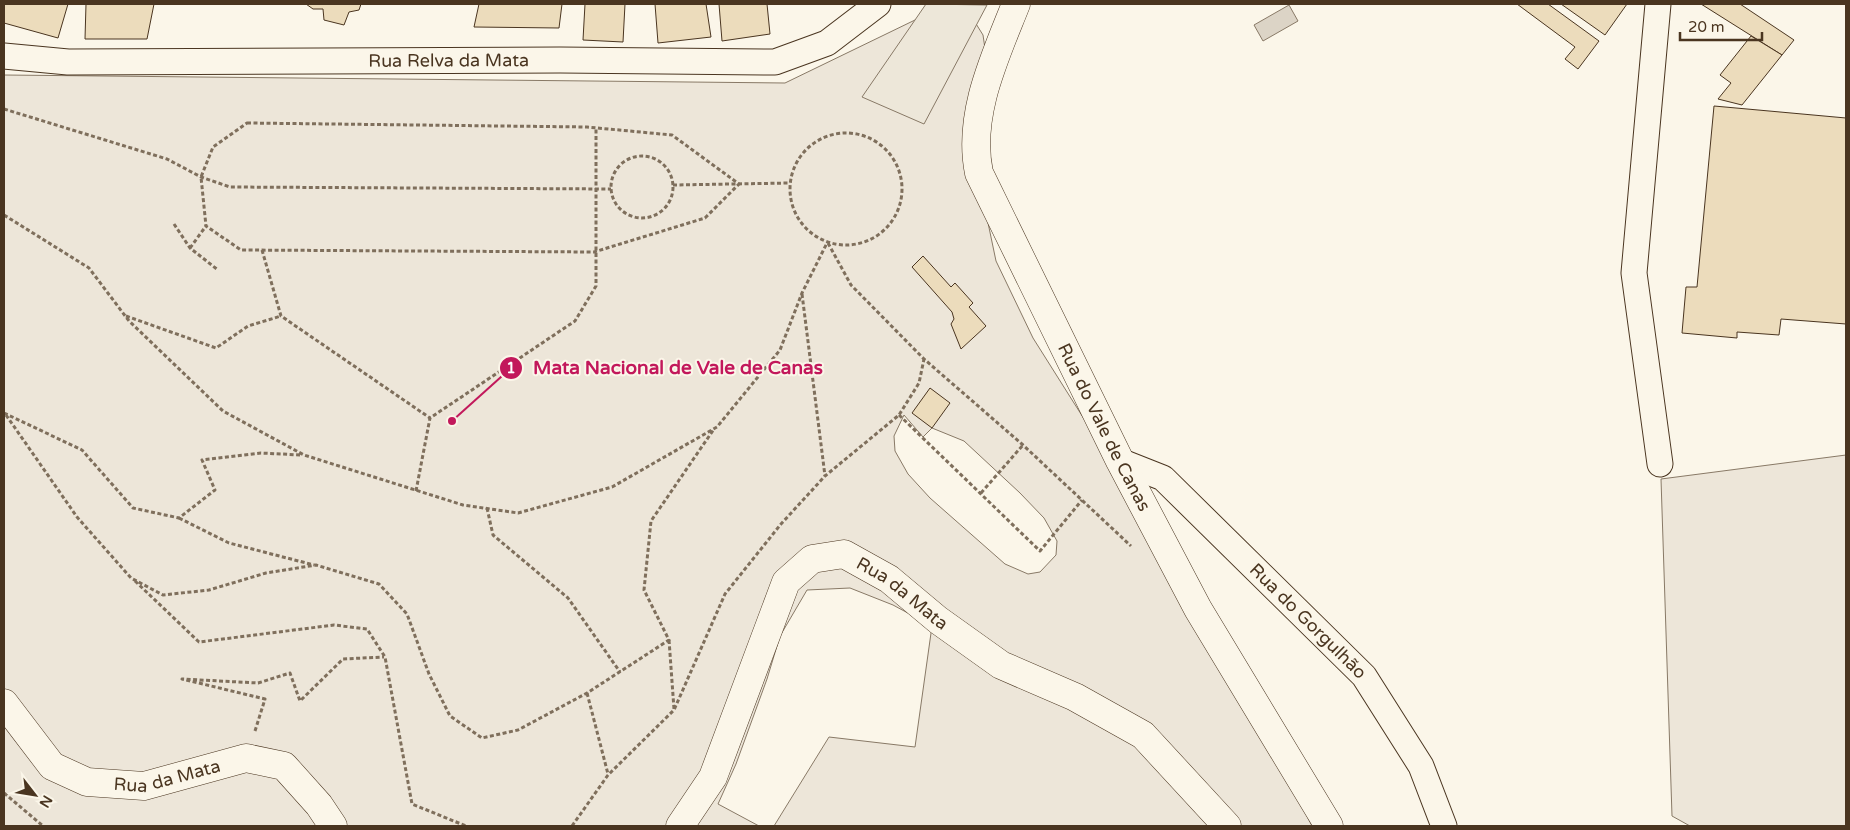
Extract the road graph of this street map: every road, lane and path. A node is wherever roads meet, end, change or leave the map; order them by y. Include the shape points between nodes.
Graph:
1 (878, 4) edge
2 (1016, 4) edge
3 (1658, 4) edge
4 (4, 56) edge
5 (4, 108) edge
6 (596, 128) junction
7 (200, 177) junction
8 (790, 183) junction
9 (739, 184) junction
10 (673, 185) junction
11 (595, 189) junction
12 (611, 189) junction
13 (4, 215) edge
14 (174, 224) dead end
15 (206, 226) junction
16 (827, 243) junction
17 (190, 248) junction
18 (262, 250) junction
19 (594, 252) junction
20 (218, 270) dead end
21 (802, 293) junction
22 (125, 316) junction
23 (281, 316) junction
24 (924, 359) junction
25 (5, 414) edge
26 (899, 414) junction
27 (430, 418) junction
28 (714, 429) junction
29 (1023, 445) junction
30 (304, 455) junction
31 (1120, 461) junction
32 (1660, 464) dead end
33 (825, 476) junction
34 (416, 491) junction
35 (981, 493) junction
36 (1082, 500) junction
37 (487, 508) junction
38 (179, 518) junction
39 (1136, 550) dead end
40 (316, 565) junction
41 (131, 578) junction
42 (669, 640) junction
43 (385, 657) junction
44 (620, 672) junction
45 (587, 693) junction
46 (4, 703) edge
47 (674, 710) junction
48 (246, 758) junction
49 (608, 775) junction
50 (4, 793) edge
51 (43, 826) edge
52 (333, 826) edge
53 (466, 826) edge
54 (572, 826) edge
55 (680, 826) edge
56 (1227, 826) edge
57 (1329, 826) edge
58 (1444, 826) edge

1 - 4 street, Rua Relva da Mata via 827,42 775,62 68,62
2 - 31 street, Rua do Vale de Canas via 982,97 975,144 979,173
3 - 32 street via 1634,273
5 - 7 path via 167,159
6 - 7 path via 248,123 213,147
6 - 9 path via 672,135
6 - 11 path
7 - 11 path via 230,187
7 - 15 path
8 - 9 path
8 - 16 path via 791,202 798,220 811,234
8 - 16 path via 794,167 803,153 830,134 847,132 866,136 883,145 896,160 903,179 903,199 896,217 884,232 866,242 847,246
9 - 10 path
9 - 19 path via 705,218
10 - 12 path via 669,202 663,210 646,217 636,217 619,208
10 - 12 path via 663,164 643,156 623,162 616,170
11 - 12 path
11 - 19 path
13 - 22 path via 89,268
14 - 17 path
15 - 17 path
15 - 18 path via 240,250
16 - 21 path
16 - 24 path via 851,285
17 - 20 path
18 - 19 path
18 - 23 path
19 - 27 path via 596,286 575,321
21 - 28 path via 780,350
21 - 33 path
22 - 23 path via 216,348 248,326
22 - 30 path via 223,411
23 - 27 path
24 - 26 path via 919,383
24 - 29 path
25 - 38 path via 82,450 133,508
25 - 41 path via 76,518
26 - 33 path
26 - 35 path
27 - 34 path
28 - 37 path via 612,487 518,513
28 - 42 path via 652,521 644,590
29 - 35 path
29 - 36 path
30 - 34 path
30 - 38 path via 261,453 202,460 214,490
31 - 57 street, Rua do Vale de Canas via 1198,609
31 - 58 street, Rua do Gorgulhão via 1164,478 1364,676 1421,766
33 - 47 path via 781,524 725,594
34 - 37 path via 463,505
35 - 36 path via 1040,551
36 - 39 path
37 - 44 path via 494,534 568,598
38 - 40 path via 229,543
40 - 41 path via 266,573 209,590 163,595
40 - 45 path via 379,584 407,614 429,674 450,716 482,738 518,730
41 - 43 path via 199,642 334,625 367,629
42 - 44 path
42 - 47 path
43 - 48 path via 343,659 300,701 290,673 258,682 182,679 265,700
43 - 53 path via 412,804
44 - 45 path
45 - 49 path
46 - 48 street, Rua da Mata via 52,766 87,782 144,786
47 - 49 path
48 - 52 street, Rua da Mata via 284,766
49 - 54 path
50 - 51 path
55 - 56 street, Rua da Mata via 714,777 786,582 812,560 844,554 889,579 938,620 1001,665 1075,697 1143,735

